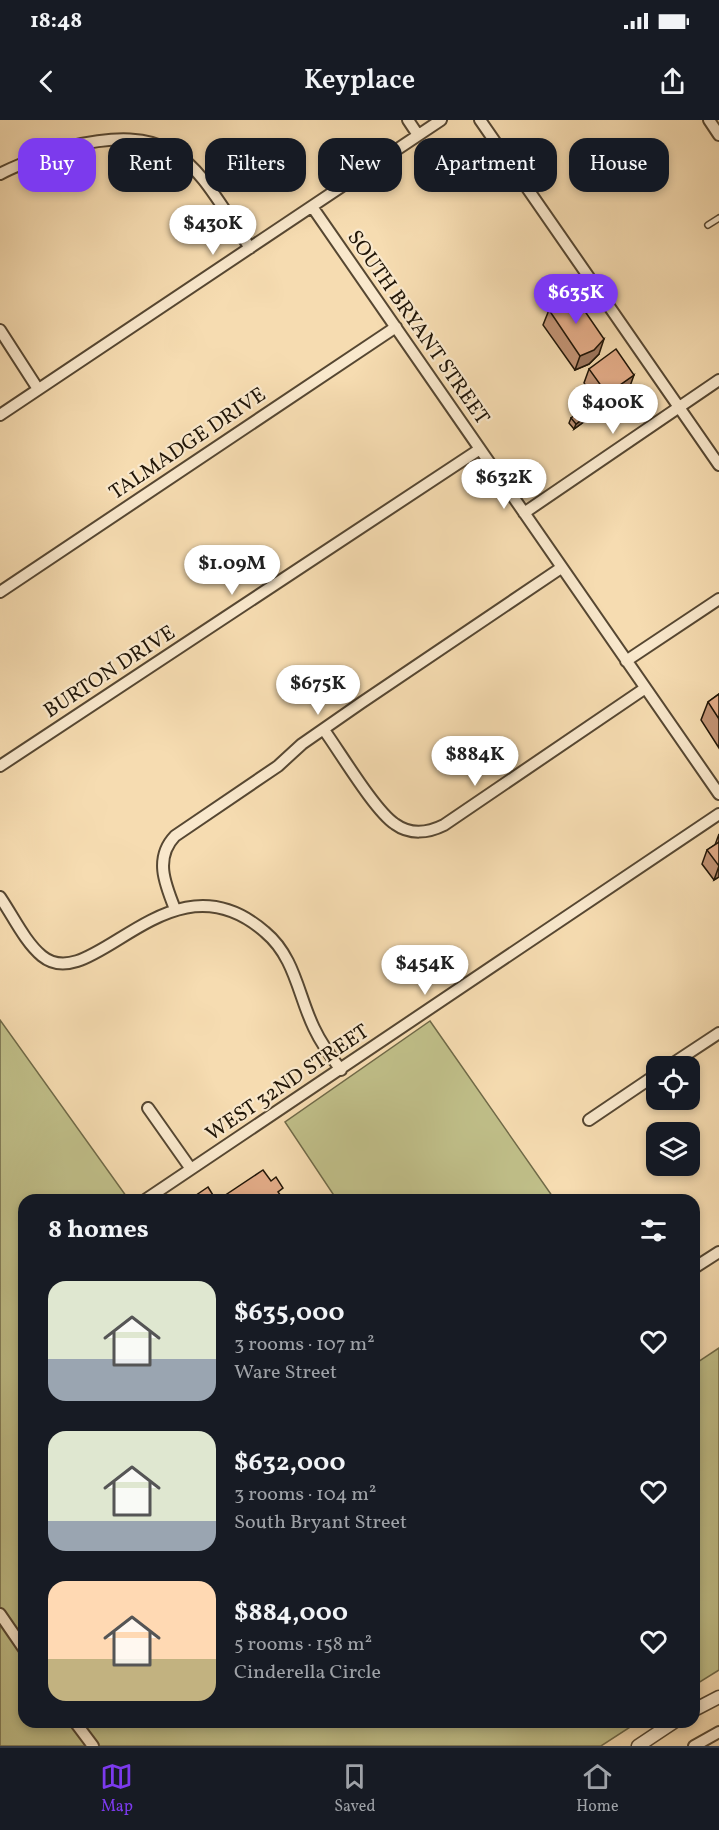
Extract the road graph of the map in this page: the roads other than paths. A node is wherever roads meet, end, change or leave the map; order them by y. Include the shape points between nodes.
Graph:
1 (408, 120) edge
2 (441, 120) edge
3 (480, 120) edge
4 (709, 120) edge
5 (418, 135) junction
6 (719, 135) edge
7 (0, 174) edge
8 (313, 208) junction
9 (719, 218) edge
10 (708, 225) dead end
11 (250, 248) junction
12 (396, 327) junction
13 (0, 330) edge
14 (719, 380) edge
15 (38, 389) junction
16 (679, 407) junction
17 (0, 415) edge
18 (480, 449) junction
19 (719, 465) edge
20 (524, 513) junction
21 (561, 568) junction
22 (0, 592) edge
23 (719, 599) edge
24 (626, 661) junction
25 (644, 689) junction
26 (324, 730) junction
27 (0, 766) edge
28 (719, 794) edge
29 (719, 814) edge
30 (0, 897) edge
31 (175, 909) junction
32 (719, 1033) edge
33 (684, 1056) edge
34 (341, 1071) junction
35 (646, 1081) edge
36 (148, 1108) dead end
37 (589, 1120) dead end
38 (191, 1169) junction
39 (154, 1194) edge
40 (719, 1252) edge
41 (700, 1264) edge
42 (0, 1614) edge
43 (18, 1640) edge
44 (719, 1697) edge
45 (700, 1707) edge
46 (80, 1728) edge
47 (665, 1728) edge
48 (719, 1732) edge
49 (93, 1746) edge
50 (638, 1746) edge
51 (694, 1746) edge

1 - 5 street
2 - 5 street
3 - 16 street
4 - 6 street
5 - 8 street
7 - 11 street via 88,140 119,133 147,134 169,142 189,158
8 - 11 street
8 - 12 street, SOUTH BRYANT STREET
9 - 10 lane
11 - 15 street
12 - 18 street, SOUTH BRYANT STREET
12 - 22 street, TALMADGE DRIVE
13 - 15 street
14 - 16 street
15 - 17 street
16 - 19 street
16 - 20 street
18 - 20 street, SOUTH BRYANT STREET
18 - 27 street, BURTON DRIVE
20 - 21 street, SOUTH BRYANT STREET
21 - 24 street, SOUTH BRYANT STREET
21 - 26 street
23 - 24 street
24 - 25 street, SOUTH BRYANT STREET
25 - 26 street via 444,825 425,832 405,830 388,819
25 - 28 street, SOUTH BRYANT STREET
26 - 31 street via 169,843 162,869
29 - 34 street, WEST 32ND STREET
30 - 31 street via 38,952 58,964 84,961 132,930
31 - 34 street via 198,906 228,911 267,933 284,953 313,1027
32 - 33 street
34 - 38 street, WEST 32ND STREET
35 - 37 street
36 - 38 street
38 - 39 street, WEST 32ND STREET
40 - 41 street
42 - 43 street
44 - 45 street
46 - 49 street
47 - 50 street
48 - 51 street

